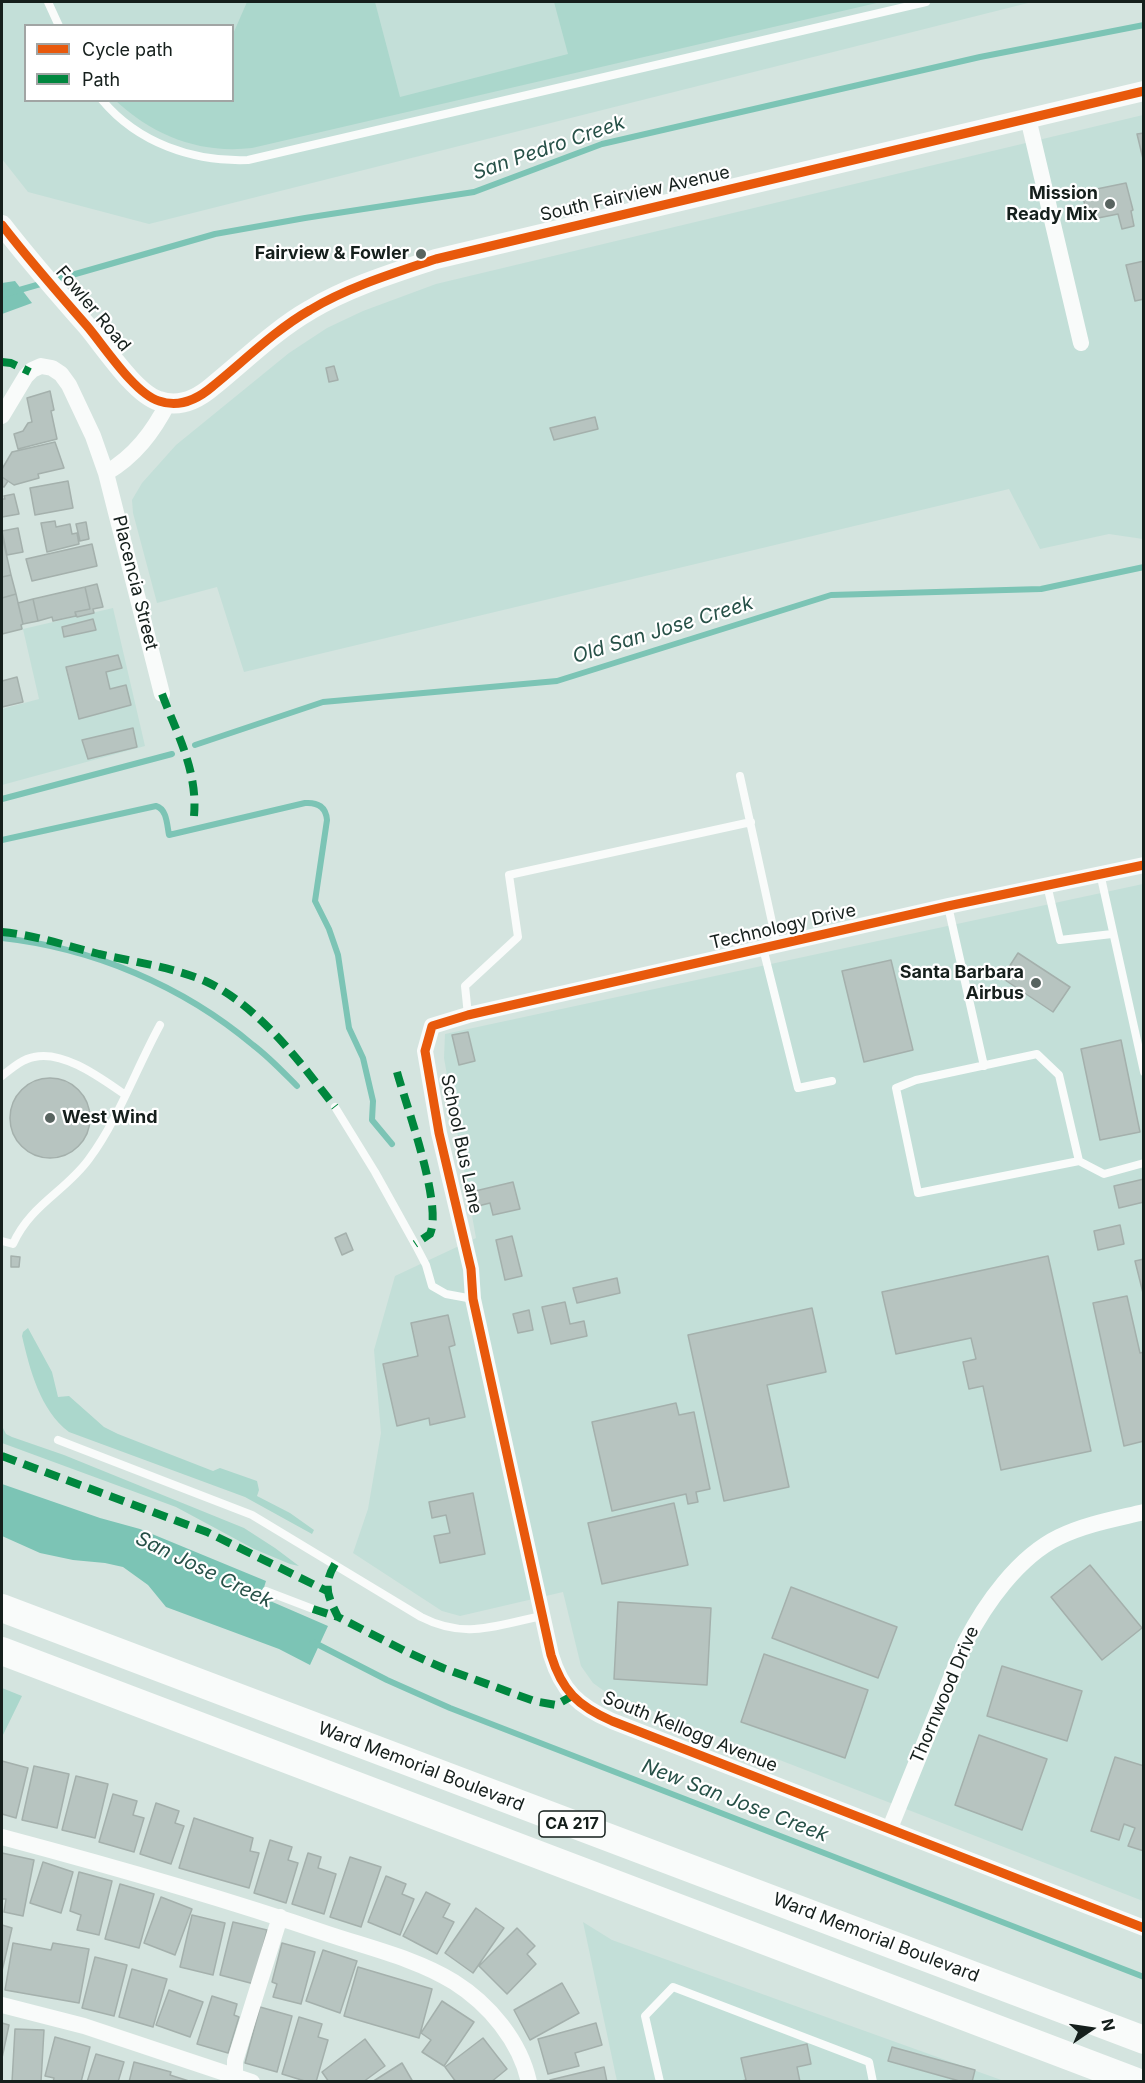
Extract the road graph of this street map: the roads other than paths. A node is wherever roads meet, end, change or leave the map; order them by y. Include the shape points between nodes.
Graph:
1 (48, 2) edge
2 (926, 2) edge
3 (58, 24) edge
4 (1143, 91) edge
5 (104, 102) edge
6 (1028, 118) junction
7 (2, 225) edge
8 (1081, 343) dead end
9 (168, 403) junction
10 (2, 416) edge
11 (106, 472) junction
12 (162, 694) dead end
13 (740, 776) dead end
14 (751, 822) junction
15 (1143, 865) edge
16 (1100, 872) junction
17 (1047, 885) junction
18 (948, 906) junction
19 (1112, 934) junction
20 (770, 947) junction
21 (468, 1015) junction
22 (160, 1025) dead end
23 (432, 1026) joint
24 (984, 1066) junction
25 (1143, 1072) edge
26 (2, 1076) edge
27 (832, 1081) dead end
28 (124, 1095) junction
29 (335, 1107) dead end
30 (1078, 1161) junction
31 (1143, 1163) edge
32 (2, 1241) edge
33 (471, 1269) joint
34 (473, 1299) junction
35 (58, 1440) dead end
36 (1143, 1512) edge
37 (266, 1591) dead end
38 (2, 1608) edge
39 (313, 1609) dead end
40 (542, 1616) junction
41 (2, 1651) edge
42 (890, 1828) junction
43 (2, 1837) edge
44 (280, 1917) junction
45 (1143, 1928) edge
46 (2, 2005) edge
47 (1143, 2040) edge
48 (235, 2078) edge
49 (252, 2082) edge
50 (529, 2082) edge
51 (660, 2082) edge
52 (873, 2082) edge
53 (1137, 2082) edge

1 - 3 lane
2 - 5 lane via 248,160 208,159 173,149 124,122
4 - 6 street, South Fairview Avenue
6 - 8 street
6 - 9 street, South Fairview Avenue via 436,259 309,310 206,392 189,401
7 - 9 street, Fowler Road via 142,391
9 - 11 street via 140,447
10 - 11 street via 32,370 41,366 57,370 69,385
11 - 12 street, Placencia Street
13 - 14 lane
14 - 20 lane
14 - 21 lane via 509,875 518,937 465,986
15 - 16 street, Technology Drive
16 - 17 street, Technology Drive
16 - 19 lane
17 - 18 street, Technology Drive
17 - 19 lane via 1060,940
18 - 20 street, Technology Drive
18 - 24 lane
19 - 25 lane
20 - 21 street, Technology Drive
20 - 27 lane via 798,1089
21 - 23 street, Technology Drive
22 - 28 lane
23 - 33 street, School Bus Lane via 425,1050 439,1133
24 - 30 lane via 1037,1054 1059,1075
24 - 30 lane via 896,1088 918,1193
26 - 28 lane via 34,1057 55,1058 93,1073
28 - 32 lane via 89,1159 24,1222 13,1244
29 - 34 lane via 416,1244 432,1286 446,1294
30 - 31 lane via 1104,1174
33 - 34 street, South Kellogg Avenue
34 - 40 street, South Kellogg Avenue
35 - 40 lane via 252,1515 444,1627 470,1630
36 - 42 street, Thornwood Drive via 1095,1523 1058,1538 1029,1556 1014,1572 965,1643
37 - 39 lane
38 - 47 highway, Ward Memorial Boulevard / CA 217
40 - 42 street, South Kellogg Avenue via 558,1676 572,1696 598,1715
41 - 53 highway, CA 217
42 - 45 street, South Kellogg Avenue
43 - 44 street
44 - 48 street via 235,2061
44 - 50 street via 429,1968 456,1983 493,2015 516,2046
46 - 48 street via 84,2026
48 - 49 street
51 - 52 lane via 645,2016 673,1987 869,2062

